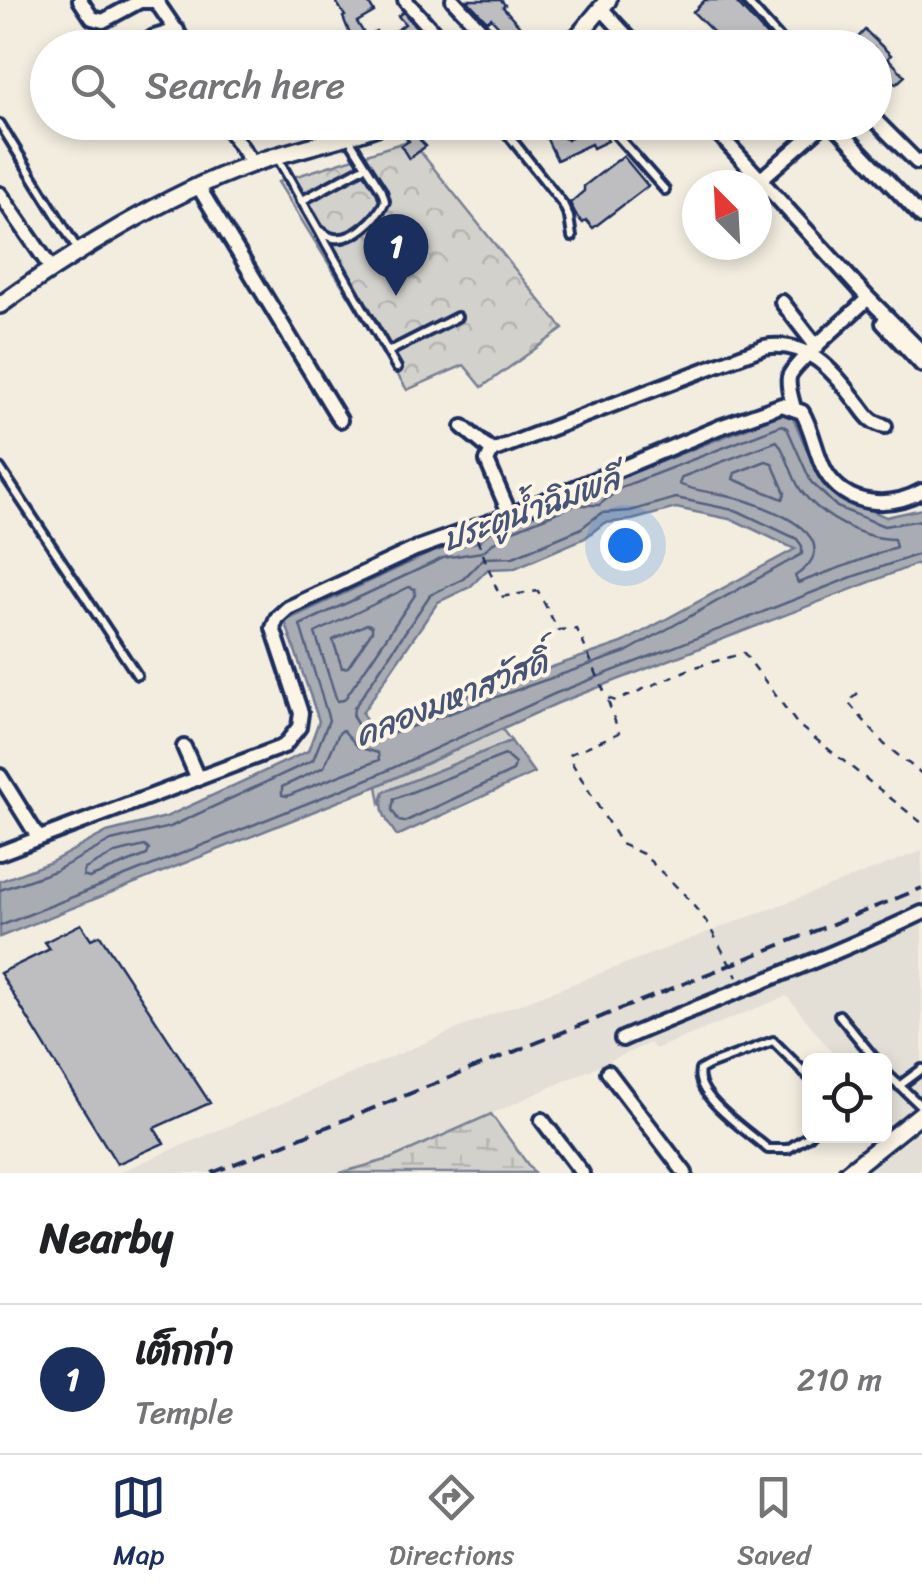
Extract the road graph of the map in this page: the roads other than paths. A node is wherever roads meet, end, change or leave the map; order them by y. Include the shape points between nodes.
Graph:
1 (80, 0) edge
2 (148, 0) edge
3 (156, 0) edge
4 (405, 0) edge
5 (453, 0) edge
6 (745, 0) edge
7 (604, 4) edge
8 (178, 30) edge
9 (432, 30) edge
10 (481, 30) edge
11 (583, 30) edge
12 (624, 30) edge
13 (772, 30) edge
14 (0, 124) edge
15 (892, 137) edge
16 (236, 140) edge
17 (333, 140) edge
18 (350, 140) edge
19 (512, 140) edge
20 (621, 140) edge
21 (725, 140) edge
22 (807, 140) edge
23 (847, 140) edge
24 (276, 156) junction
25 (922, 160) edge
26 (252, 163) junction
27 (366, 166) junction
28 (753, 170) edge
29 (771, 170) edge
30 (198, 186) junction
31 (665, 190) dead end
32 (772, 191) edge
33 (0, 194) edge
34 (301, 200) junction
35 (922, 216) edge
36 (318, 230) junction
37 (572, 237) dead end
38 (79, 252) junction
39 (52, 268) junction
40 (865, 301) junction
41 (782, 302) dead end
42 (0, 305) edge
43 (457, 316) dead end
44 (814, 350) junction
45 (388, 352) junction
46 (922, 352) edge
47 (922, 365) edge
48 (397, 368) dead end
49 (794, 408) junction
50 (340, 420) dead end
51 (463, 426) dead end
52 (884, 426) dead end
53 (492, 451) junction
54 (0, 468) edge
55 (922, 491) edge
56 (510, 515) junction
57 (136, 674) dead end
58 (184, 747) dead end
59 (0, 776) edge
60 (198, 779) junction
61 (38, 837) junction
62 (0, 853) edge
63 (922, 913) edge
64 (839, 1015) dead end
65 (622, 1039) dead end
66 (870, 1053) edge
67 (922, 1069) edge
68 (802, 1070) edge
69 (608, 1072) dead end
70 (892, 1078) edge
71 (900, 1086) junction
72 (922, 1110) edge
73 (542, 1120) dead end
74 (802, 1139) edge
75 (582, 1173) edge
76 (686, 1173) edge
77 (847, 1173) edge

1 - 2 street via 92,18 103,21
2 - 3 street
3 - 8 street
4 - 9 street
5 - 10 street
6 - 13 lane
7 - 11 street
7 - 12 street
14 - 38 lane
15 - 25 street
16 - 26 street
17 - 24 street
18 - 27 lane
19 - 37 lane via 563,204
20 - 31 lane
21 - 28 street
22 - 29 street
23 - 35 street
24 - 26 street
24 - 34 lane
26 - 30 street
27 - 34 lane
27 - 36 lane via 382,191 382,209 349,235 334,238
30 - 38 street
30 - 50 street
32 - 40 street
33 - 39 street
34 - 36 lane
36 - 45 lane
38 - 39 street
39 - 42 street
40 - 44 street
40 - 46 street
40 - 47 street
41 - 44 street
43 - 45 lane
44 - 49 street via 788,381
44 - 52 street via 866,417
44 - 53 street via 764,346
45 - 48 lane
49 - 55 street via 809,424 826,474 840,488 882,505
49 - 56 street via 782,405 736,421
51 - 53 street
53 - 56 street via 487,462
54 - 57 lane
56 - 60 street via 414,549 288,608 273,628 297,698 299,727 284,746
58 - 60 street
59 - 61 street
60 - 61 street
61 - 62 street
63 - 65 street
64 - 66 lane
67 - 71 lane
68 - 74 lane via 772,1041 710,1065 698,1078 704,1094 768,1149 788,1149
69 - 76 street
70 - 71 lane
71 - 72 lane
72 - 77 street
73 - 75 street

